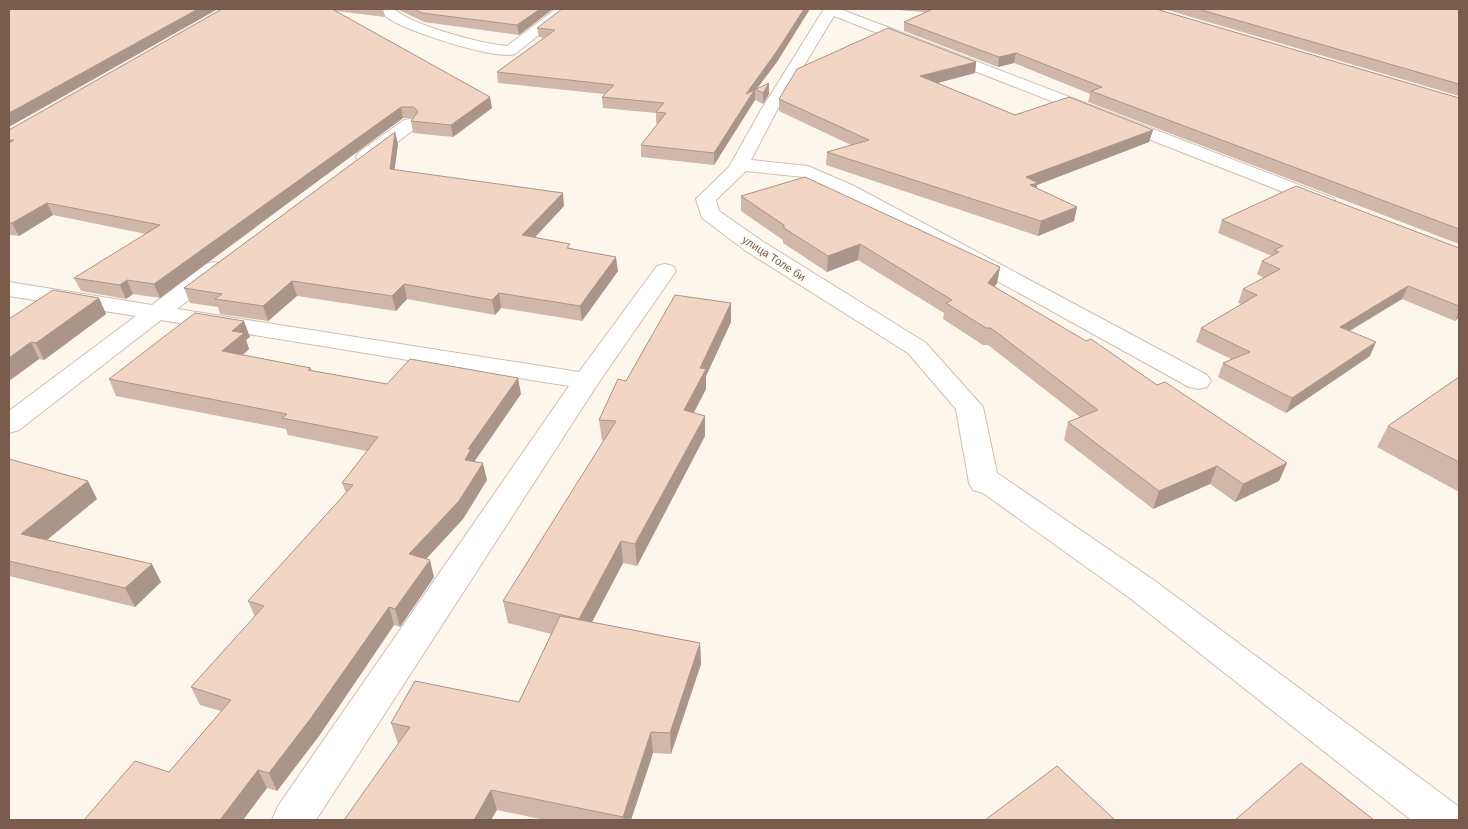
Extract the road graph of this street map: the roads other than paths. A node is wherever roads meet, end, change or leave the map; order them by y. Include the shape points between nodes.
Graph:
1 (387, 9) edge
2 (564, 9) edge
3 (831, 10) edge
4 (410, 124) dead end
5 (740, 165) junction
6 (347, 171) edge
7 (1339, 207) edge
8 (228, 259) edge
9 (665, 272) dead end
10 (9, 290) edge
11 (156, 312) junction
12 (586, 380) junction
13 (1198, 381) dead end
14 (9, 424) edge
15 (293, 820) edge
16 (1443, 820) edge

1 - 2 street via 396,17 418,26 485,49 510,51
3 - 5 street, улица Толе би via 769,110
3 - 7 street
4 - 6 street
5 - 13 street via 808,172 848,190
5 - 16 street, улица Толе би via 706,199 709,214 754,246 917,348 969,407 983,480 1143,590
8 - 11 street
9 - 12 street
10 - 11 street
11 - 12 street
11 - 14 street
12 - 15 street

